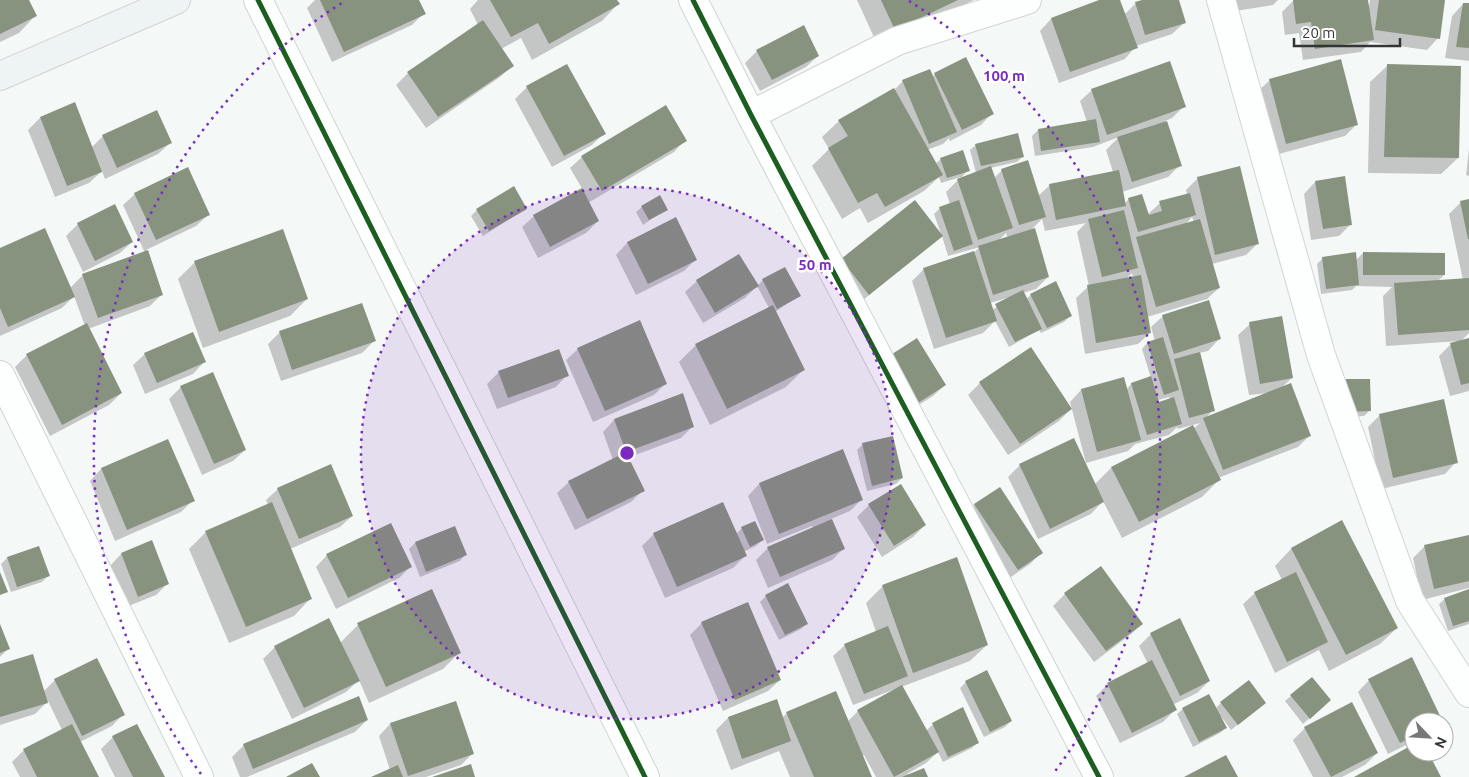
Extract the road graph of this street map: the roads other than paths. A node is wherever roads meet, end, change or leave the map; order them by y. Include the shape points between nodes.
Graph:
1 (176, 0) edge
2 (258, 0) edge
3 (693, 0) edge
4 (1027, 0) edge
5 (1221, 0) edge
6 (0, 76) edge
7 (751, 115) junction
8 (0, 376) edge
9 (1469, 693) edge
10 (199, 777) edge
11 (645, 777) edge
12 (1099, 777) edge

1 - 6 street
2 - 11 street
3 - 7 street
4 - 7 street via 897,41
5 - 9 street via 1321,355 1410,601
7 - 12 street
8 - 10 street

